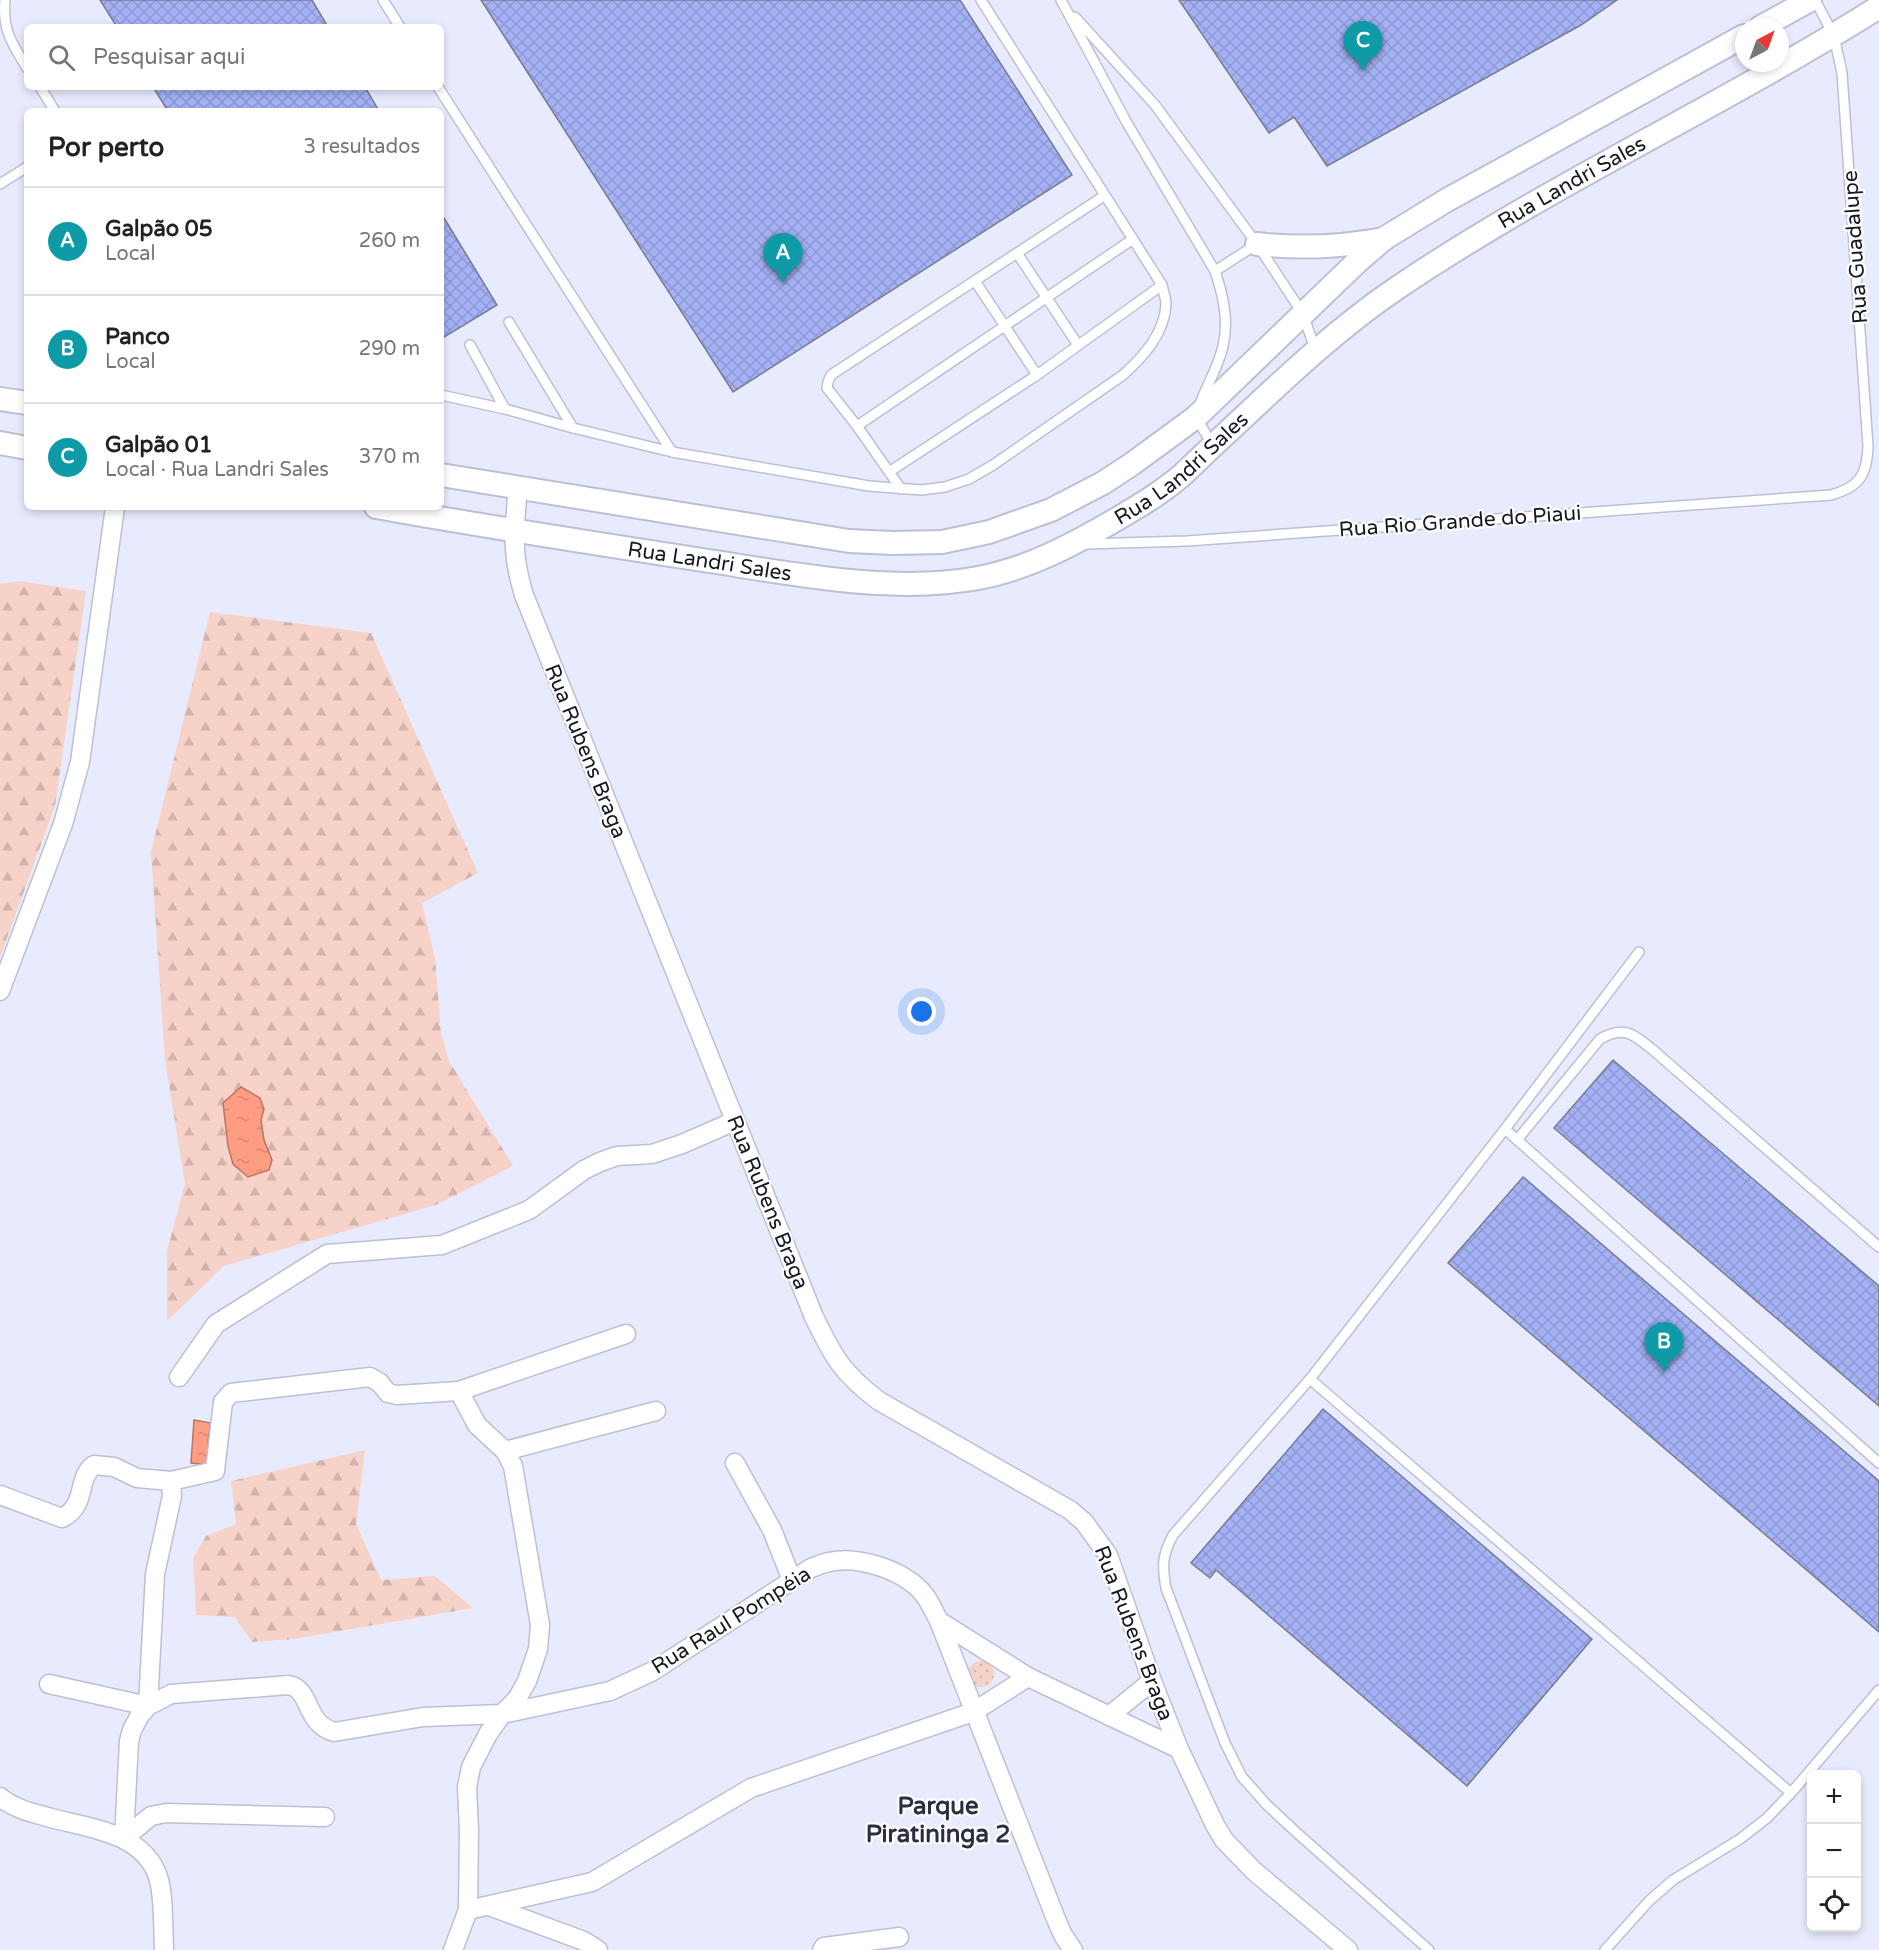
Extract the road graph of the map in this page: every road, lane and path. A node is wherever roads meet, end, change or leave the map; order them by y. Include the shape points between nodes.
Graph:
1 (5, 0) edge
2 (383, 0) edge
3 (981, 0) edge
4 (1810, 0) edge
5 (1815, 0) edge
6 (1064, 3) edge
7 (1879, 7) edge
8 (1777, 18) edge
9 (398, 24) edge
10 (1834, 36) junction
11 (1735, 41) edge
12 (24, 63) edge
13 (42, 90) edge
14 (440, 90) edge
15 (54, 108) edge
16 (24, 169) edge
17 (0, 184) edge
18 (1104, 196) junction
19 (1385, 238) junction
20 (1133, 239) junction
21 (1257, 244) junction
22 (1017, 253) junction
23 (1215, 271) junction
24 (975, 280) junction
25 (1162, 285) junction
26 (1046, 298) junction
27 (1303, 314) junction
28 (509, 322) dead end
29 (1006, 326) junction
30 (470, 345) dead end
31 (1078, 345) junction
32 (1315, 351) junction
33 (1037, 375) junction
34 (444, 395) edge
35 (0, 399) edge
36 (24, 403) edge
37 (505, 409) junction
38 (1196, 417) junction
39 (857, 426) junction
40 (573, 428) junction
41 (0, 443) edge
42 (1213, 446) junction
43 (24, 447) edge
44 (672, 452) junction
45 (889, 472) junction
46 (444, 476) edge
47 (518, 488) junction
48 (901, 489) junction
49 (1846, 491) joint
50 (115, 510) edge
51 (393, 510) edge
52 (514, 531) junction
53 (1073, 544) junction
54 (1639, 952) dead end
55 (0, 991) edge
56 (735, 1121) junction
57 (1504, 1129) junction
58 (1517, 1140) junction
59 (1879, 1247) edge
60 (626, 1334) dead end
61 (179, 1377) dead end
62 (1310, 1379) junction
63 (459, 1391) junction
64 (656, 1411) dead end
65 (505, 1451) junction
66 (735, 1463) dead end
67 (1879, 1463) edge
68 (171, 1482) junction
69 (0, 1495) edge
70 (792, 1580) junction
71 (939, 1621) junction
72 (1028, 1677) junction
73 (1152, 1681) junction
74 (49, 1684) dead end
75 (1879, 1690) edge
76 (148, 1706) junction
77 (973, 1712) junction
78 (502, 1714) junction
79 (1109, 1716) junction
80 (1179, 1749) junction
81 (1791, 1793) junction
82 (0, 1797) edge
83 (325, 1817) dead end
84 (124, 1838) junction
85 (489, 1905) junction
86 (468, 1910) junction
87 (899, 1937) dead end
88 (164, 1950) edge
89 (453, 1950) edge
90 (598, 1950) edge
91 (822, 1950) edge
92 (1073, 1950) edge
93 (1348, 1950) edge
94 (1429, 1950) edge
95 (1605, 1950) edge

1 - 12 lane via 3,15 10,42
2 - 9 lane
3 - 18 lane
4 - 8 street
5 - 10 lane, Rua Guadalupe
6 - 21 lane via 1155,105
6 - 23 lane via 1127,123
7 - 10 street, Rua Landri Sales
10 - 32 street, Rua Landri Sales via 1443,258 1392,291
10 - 49 lane, Rua Guadalupe via 1842,73 1868,447 1864,474
11 - 19 street, Rua Landri Sales
13 - 15 lane
14 - 44 lane
16 - 17 lane
18 - 20 lane
18 - 22 lane
19 - 21 street via 1318,248
19 - 27 street, Rua Landri Sales
20 - 25 lane
20 - 26 lane
21 - 23 lane
21 - 27 lane
22 - 24 lane
22 - 26 lane
23 - 38 lane via 1226,320 1223,347
24 - 29 lane
24 - 39 lane via 831,375 828,388
25 - 31 lane
25 - 48 lane via 1166,304 1162,326 1139,361 1123,375 969,479 945,487
26 - 29 lane
26 - 31 lane
27 - 32 lane
27 - 38 street, Rua Landri Sales
28 - 40 lane
29 - 33 lane
29 - 39 lane
30 - 37 lane
31 - 33 lane
32 - 42 street, Rua Landri Sales
33 - 45 lane
34 - 37 lane
35 - 36 street
37 - 40 lane
38 - 42 lane
38 - 47 street, Rua Landri Sales via 1113,476 1051,510 989,532 942,542 849,541
39 - 45 lane
40 - 44 lane
41 - 43 street
42 - 53 street, Rua Landri Sales via 1147,502
44 - 48 lane
45 - 48 lane
46 - 47 street, Rua Landri Sales
47 - 52 street, Rua Rubens Braga
49 - 53 lane, Rua Rio Grande do Piaui via 1187,541
50 - 55 street via 80,762 63,824
51 - 52 street, Rua Landri Sales
52 - 53 street, Rua Landri Sales via 814,577 900,583 980,578
52 - 56 street, Rua Rubens Braga via 514,555 524,595
54 - 57 lane
56 - 61 street via 652,1154 617,1156 600,1162 529,1210 442,1245 327,1254 216,1324
56 - 73 street, Rua Rubens Braga via 814,1317 844,1372 879,1401 1070,1510 1084,1522 1108,1555
57 - 58 lane
57 - 62 lane
58 - 59 lane via 1600,1039 1623,1031 1653,1050
58 - 67 lane
60 - 63 street
62 - 81 lane
62 - 94 lane via 1173,1534 1162,1566 1166,1588 1225,1743 1242,1776 1296,1832
63 - 65 street via 477,1425
63 - 68 street via 397,1395 388,1393 370,1377 231,1394 223,1402 215,1471
64 - 65 street
65 - 78 street via 517,1480 540,1625 538,1649 527,1681
66 - 70 street via 772,1530
68 - 69 street via 137,1478 114,1467 94,1465 87,1470 72,1513 62,1518
68 - 76 street via 172,1496 155,1574
70 - 71 street, Rua Raul Pompéia via 830,1561 893,1570 924,1594
70 - 78 street, Rua Raul Pompéia via 653,1671 610,1691
71 - 72 street
71 - 77 street, Rua Raul Pompéia
72 - 77 street
72 - 79 street
73 - 79 street
73 - 80 street, Rua Rubens Braga
74 - 76 street
75 - 81 lane
76 - 78 street, Rua Raul Pompéia via 171,1694 294,1686 303,1694 315,1721 334,1732 423,1716
76 - 84 street via 129,1741
77 - 85 street via 751,1788 592,1882
77 - 92 street, Rua Raul Pompéia via 1056,1919
78 - 86 street via 479,1750 467,1787
79 - 80 street
80 - 93 street, Rua Rubens Braga via 1224,1840 1254,1871
81 - 95 lane via 1740,1839 1672,1880
82 - 84 street via 23,1810
83 - 84 street via 166,1814 151,1816
84 - 88 street via 151,1861 159,1878
85 - 86 street
85 - 90 street
86 - 89 street
87 - 91 street

